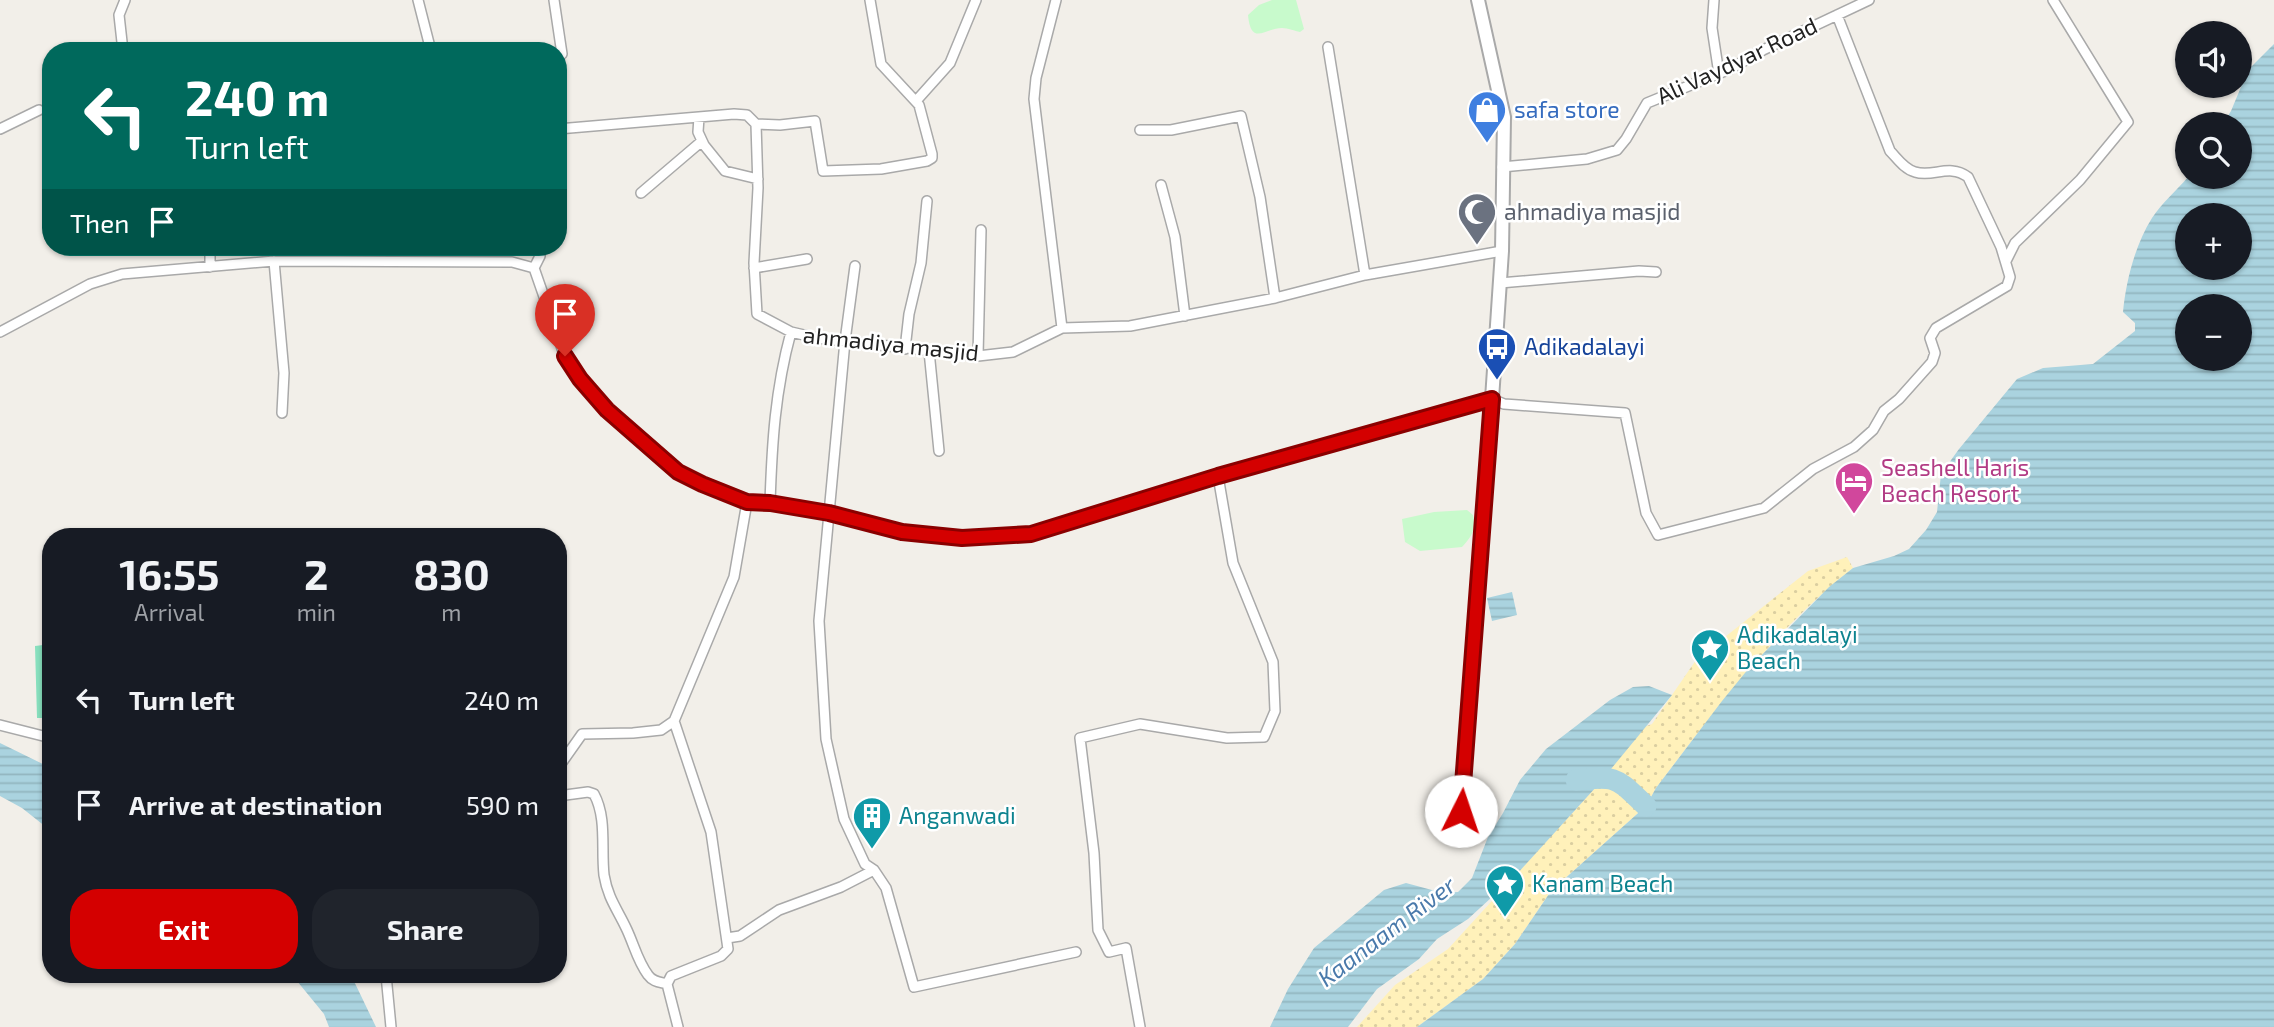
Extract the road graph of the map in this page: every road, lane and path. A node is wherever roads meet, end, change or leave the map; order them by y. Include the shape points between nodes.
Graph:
1 (125, 0) edge
2 (418, 0) edge
3 (554, 0) edge
4 (870, 0) edge
5 (976, 0) edge
6 (1478, 0) edge
7 (1714, 0) edge
8 (1869, 0) edge
9 (2053, 0) edge
10 (1055, 1) edge
11 (1837, 15) junction
12 (121, 42) edge
13 (428, 42) edge
14 (560, 42) edge
15 (1328, 47) dead end
16 (1718, 74) junction
17 (916, 101) junction
18 (39, 110) dead end
19 (699, 117) junction
20 (756, 124) junction
21 (567, 128) edge
22 (0, 129) edge
23 (1140, 130) dead end
24 (702, 141) junction
25 (1502, 167) junction
26 (758, 179) junction
27 (1161, 185) dead end
28 (641, 193) dead end
29 (927, 201) dead end
30 (981, 230) dead end
31 (1502, 251) junction
32 (210, 256) edge
33 (540, 256) edge
34 (807, 259) dead end
35 (274, 261) junction
36 (2006, 261) junction
37 (855, 265) dead end
38 (209, 267) junction
39 (534, 268) junction
40 (754, 268) junction
41 (1656, 272) dead end
42 (1365, 275) junction
43 (1500, 283) junction
44 (1275, 298) junction
45 (1185, 316) junction
46 (1062, 328) junction
47 (0, 332) edge
48 (791, 332) junction
49 (845, 341) junction
50 (905, 349) junction
51 (929, 351) junction
52 (978, 356) junction
53 (1492, 399) junction
54 (282, 413) dead end
55 (939, 451) dead end
56 (1218, 476) junction
57 (747, 502) junction
58 (770, 503) junction
59 (829, 513) junction
60 (674, 720) junction
61 (0, 726) edge
62 (42, 736) edge
63 (567, 755) edge
64 (567, 795) edge
65 (1474, 838) dead end
66 (874, 870) junction
67 (727, 938) junction
68 (1076, 952) dead end
69 (387, 983) edge
70 (667, 984) junction
71 (391, 1027) edge
72 (678, 1027) edge
73 (1140, 1027) edge

1 - 12 street via 119,15
2 - 13 street
3 - 14 street
4 - 17 street via 881,64
5 - 17 street via 950,63
6 - 25 street via 1504,117
7 - 16 street via 1712,28
8 - 11 street, Ali Vaydyar Road
9 - 36 street via 2128,122 2080,180 2015,243
10 - 46 street via 1034,99
11 - 16 street, Ali Vaydyar Road
11 - 36 street via 1889,150 1916,173 1951,170 1968,177
15 - 42 street
16 - 25 street, Ali Vaydyar Road via 1647,103 1616,150 1587,159
17 - 20 street via 932,155 918,164 822,171 815,121
18 - 22 street
19 - 20 street via 747,115
19 - 21 street
19 - 24 street
20 - 26 street, ahmadiya masjid
23 - 44 street via 1171,130 1241,116 1260,197
24 - 26 street via 725,171
24 - 28 street
25 - 31 street
26 - 40 street, ahmadiya masjid
27 - 45 street via 1175,237
29 - 50 street
30 - 52 street
31 - 42 street, ahmadiya masjid
31 - 43 street
32 - 38 street
33 - 39 street
34 - 40 street
35 - 38 street
35 - 39 street via 512,262
35 - 54 street via 284,373
36 - 53 street via 2007,286 1936,328 1930,338 1932,362 1884,411 1873,430 1764,508 1658,536 1646,513 1625,413 1504,404
37 - 49 street
38 - 47 street via 122,274 90,284
39 - 57 street via 565,356 607,410 678,472
40 - 48 street, ahmadiya masjid via 757,314
41 - 43 street
42 - 44 street, ahmadiya masjid
43 - 53 street
44 - 45 street, ahmadiya masjid
45 - 46 street, ahmadiya masjid via 1130,326
46 - 52 street, ahmadiya masjid via 1013,352
48 - 49 street, ahmadiya masjid
48 - 58 street via 772,426
49 - 50 street, ahmadiya masjid
49 - 59 street
50 - 51 street, ahmadiya masjid
51 - 52 street, ahmadiya masjid
51 - 55 street
53 - 56 street
53 - 65 street via 1461,811
56 - 59 street via 1031,534 962,538 902,532
56 - 73 street via 1233,564 1273,662 1275,711 1264,737 1227,738 1140,724 1080,738 1098,930 1109,952 1126,948
57 - 58 street
57 - 60 street via 734,577
58 - 59 street
59 - 66 street via 819,621 826,739 844,819 865,864
60 - 63 street via 661,730 582,734
60 - 67 street via 711,832
61 - 62 street
64 - 70 street via 594,793 605,844 604,876 613,906 648,976
66 - 67 street via 779,910 740,936
66 - 68 street via 886,888 914,987
67 - 70 street via 728,949 721,956 671,976
69 - 71 street
70 - 72 street

